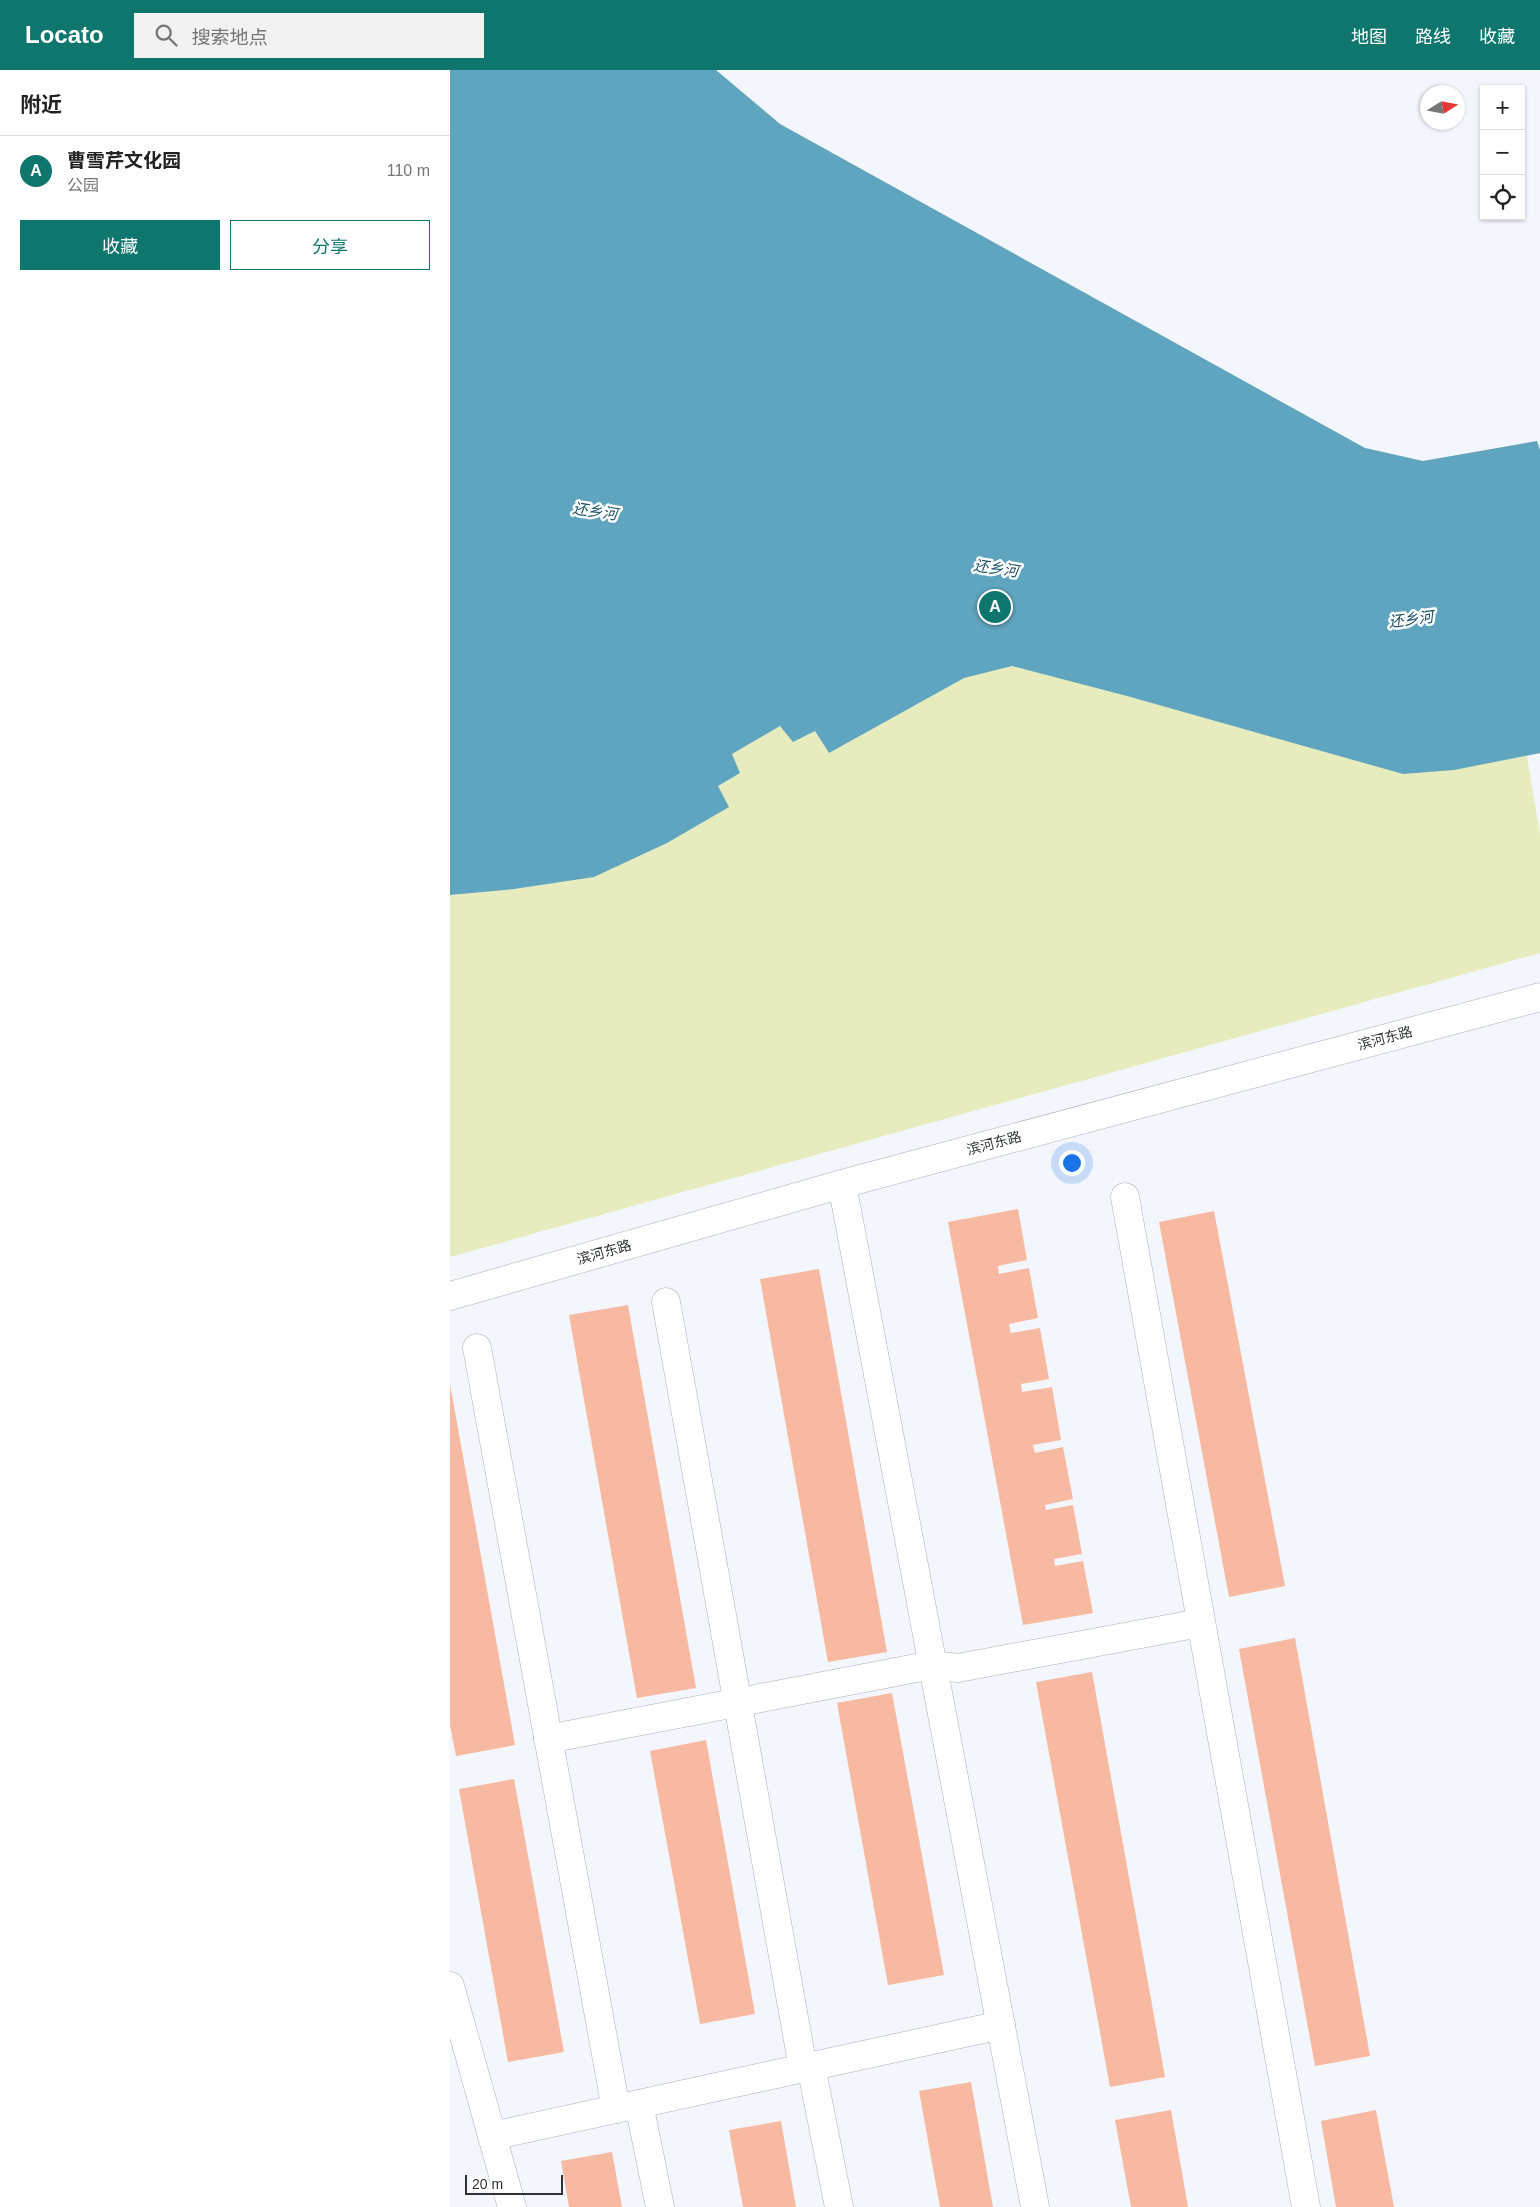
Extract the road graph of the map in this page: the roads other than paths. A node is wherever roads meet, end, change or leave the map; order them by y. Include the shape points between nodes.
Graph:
1 (1540, 996) edge
2 (842, 1184) junction
3 (1125, 1197) dead end
4 (450, 1296) edge
5 (666, 1302) dead end
6 (476, 1348) dead end
7 (1200, 1623) junction
8 (932, 1665) junction
9 (738, 1702) junction
10 (548, 1738) junction
11 (450, 1986) edge
12 (1001, 2025) junction
13 (807, 2067) junction
14 (628, 2106) junction
15 (492, 2136) junction
16 (512, 2207) edge
17 (660, 2207) edge
18 (839, 2207) edge
19 (1035, 2207) edge
20 (1306, 2207) edge

1 - 2 street, 滨河东路
2 - 4 street, 滨河东路
2 - 8 street
3 - 7 street
5 - 9 street
6 - 10 street
7 - 8 street via 958,1668
7 - 20 street
8 - 9 street
8 - 12 street
9 - 10 street
9 - 13 street
10 - 14 street
11 - 15 street
12 - 13 street
12 - 19 street
13 - 14 street
13 - 18 street
14 - 15 street
14 - 17 street
15 - 16 street

